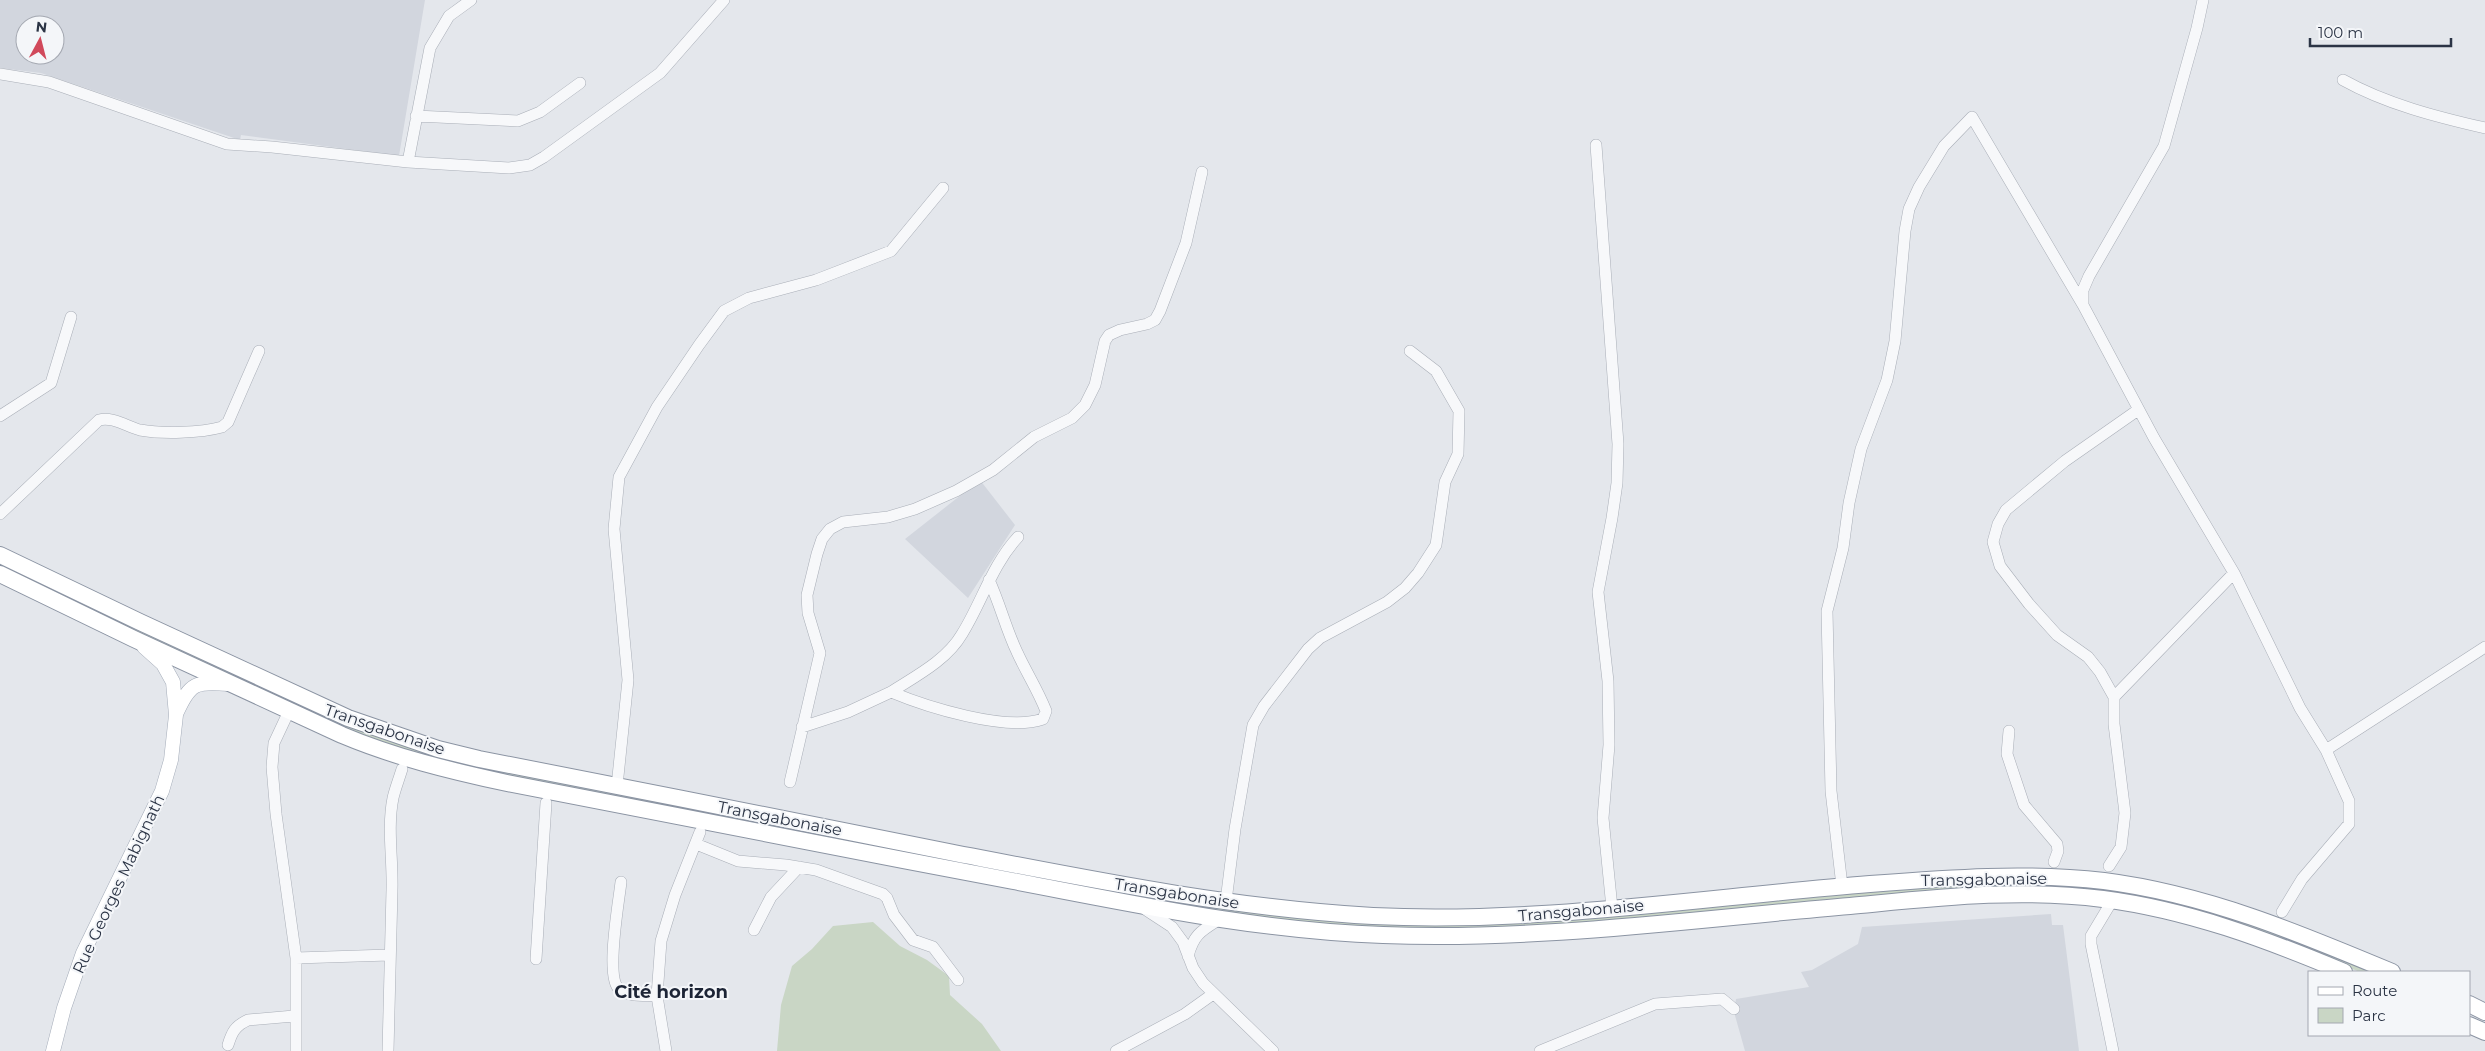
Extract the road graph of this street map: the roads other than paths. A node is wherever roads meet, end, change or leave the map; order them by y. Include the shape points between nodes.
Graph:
1 (472, 0) edge
2 (724, 0) edge
3 (2203, 0) edge
4 (0, 74) edge
5 (2343, 80) dead end
6 (580, 83) dead end
7 (416, 116) junction
8 (2485, 128) edge
9 (1596, 145) dead end
10 (408, 162) junction
11 (1202, 172) dead end
12 (944, 188) dead end
13 (2083, 305) junction
14 (71, 318) dead end
15 (1410, 350) dead end
16 (260, 352) dead end
17 (2138, 410) junction
18 (0, 416) edge
19 (0, 514) edge
20 (1018, 537) dead end
21 (0, 555) edge
22 (2234, 573) junction
23 (0, 574) edge
24 (989, 580) junction
25 (134, 639) junction
26 (2485, 647) edge
27 (232, 684) junction
28 (891, 692) junction
29 (2114, 698) junction
30 (289, 711) junction
31 (176, 715) junction
32 (802, 727) junction
33 (2009, 732) dead end
34 (2326, 750) junction
35 (402, 769) dead end
36 (790, 782) dead end
37 (617, 786) junction
38 (546, 803) dead end
39 (700, 832) dead end
40 (696, 844) junction
41 (2054, 862) dead end
42 (2109, 866) dead end
43 (799, 867) junction
44 (621, 882) dead end
45 (1842, 886) junction
46 (1226, 901) junction
47 (2112, 901) junction
48 (1137, 905) junction
49 (1612, 908) junction
50 (2282, 912) dead end
51 (1220, 919) junction
52 (754, 930) dead end
53 (389, 955) junction
54 (1188, 956) junction
55 (296, 958) junction
56 (536, 959) dead end
57 (2342, 971) edge
58 (2390, 971) edge
59 (958, 980) dead end
60 (1213, 994) junction
61 (657, 996) junction
62 (2470, 1004) edge
63 (1734, 1008) dead end
64 (2485, 1012) edge
65 (294, 1016) junction
66 (2470, 1025) edge
67 (2485, 1032) edge
68 (228, 1045) dead end
69 (53, 1051) edge
70 (296, 1051) edge
71 (388, 1051) edge
72 (666, 1051) edge
73 (1116, 1051) edge
74 (1273, 1051) edge
75 (1540, 1051) edge
76 (2113, 1051) edge

1 - 7 street via 449,16 430,48
2 - 10 street via 660,73 530,165 509,168
3 - 13 street via 2164,146 2089,276 2083,290
4 - 10 street via 50,82 226,144 272,146
5 - 8 street via 2374,95
6 - 7 street via 540,112 518,121
7 - 10 street
9 - 49 street via 1618,444 1614,501 1598,592 1608,680 1609,745 1603,818
11 - 32 street via 1186,243 1160,310 1147,324 1120,330 1104,341 1095,385 1072,418 1034,437 993,470 956,491 888,517 843,522 830,529 822,539 807,595 808,613 820,653
12 - 37 street via 891,251 816,280 749,298 724,312 673,384 640,439 619,478 614,529 628,680
13 - 17 street
13 - 45 street via 1972,117 1944,146 1919,187 1910,209 1893,351 1887,380 1860,449 1843,548 1827,611 1831,791
14 - 18 street via 52,383
15 - 46 street via 1436,371 1460,411 1458,454 1445,482 1436,545 1405,588 1387,602 1320,638 1308,649 1264,706 1254,725
16 - 19 street via 228,422 222,427 160,432 99,420
17 - 22 street
17 - 29 street via 2065,462 2006,510 1993,542 2000,566 2029,604 2057,635 2088,656
20 - 24 street
21 - 37 highway, Transgabonaise via 348,718 412,741 479,759
22 - 29 street
22 - 34 street via 2300,708
23 - 25 highway, Transgabonaise
24 - 28 street via 962,635 945,656
24 - 28 street via 1016,651 1042,700 1046,711 1043,720 1029,724 974,718
25 - 27 highway, Transgabonaise
25 - 31 main road via 169,673 175,689
26 - 34 street
27 - 30 highway, Transgabonaise
27 - 31 main road via 205,683 192,687 181,700
28 - 32 street via 848,712
29 - 42 street via 2125,813 2121,848
30 - 48 highway, Transgabonaise via 366,745 475,776
30 - 55 street via 274,743 272,767
31 - 69 main road, Rue Georges Mabignath via 171,760 162,791 84,953
32 - 36 street
33 - 41 street via 2007,754 2024,805 2058,844
34 - 50 street via 2349,802 2349,824 2302,879
35 - 53 street via 391,812
37 - 46 highway, Transgabonaise via 1091,880
38 - 56 street
39 - 40 street
40 - 43 street via 738,861
40 - 61 street via 663,932
43 - 52 street via 772,898
43 - 59 street via 883,894 913,940 933,947
44 - 61 street via 614,981 626,993
45 - 49 highway, Transgabonaise
45 - 58 highway, Transgabonaise via 2005,876 2075,878 2132,885 2185,896 2237,912
46 - 49 highway, Transgabonaise via 1329,913 1408,917 1496,917
47 - 51 highway, Transgabonaise via 2042,894 1983,894 1578,930 1474,935 1347,933
47 - 57 highway, Transgabonaise via 2157,907 2232,928
47 - 76 street via 2091,936 2090,944
48 - 51 highway, Transgabonaise
48 - 54 street via 1172,927
51 - 54 street via 1198,934
53 - 55 street
53 - 71 street
54 - 60 street
55 - 65 street
60 - 73 street via 1185,1014
60 - 74 street
61 - 72 street
62 - 64 highway
63 - 75 street via 1722,999 1655,1004
65 - 68 street via 248,1020 235,1027
65 - 70 street
66 - 67 highway

